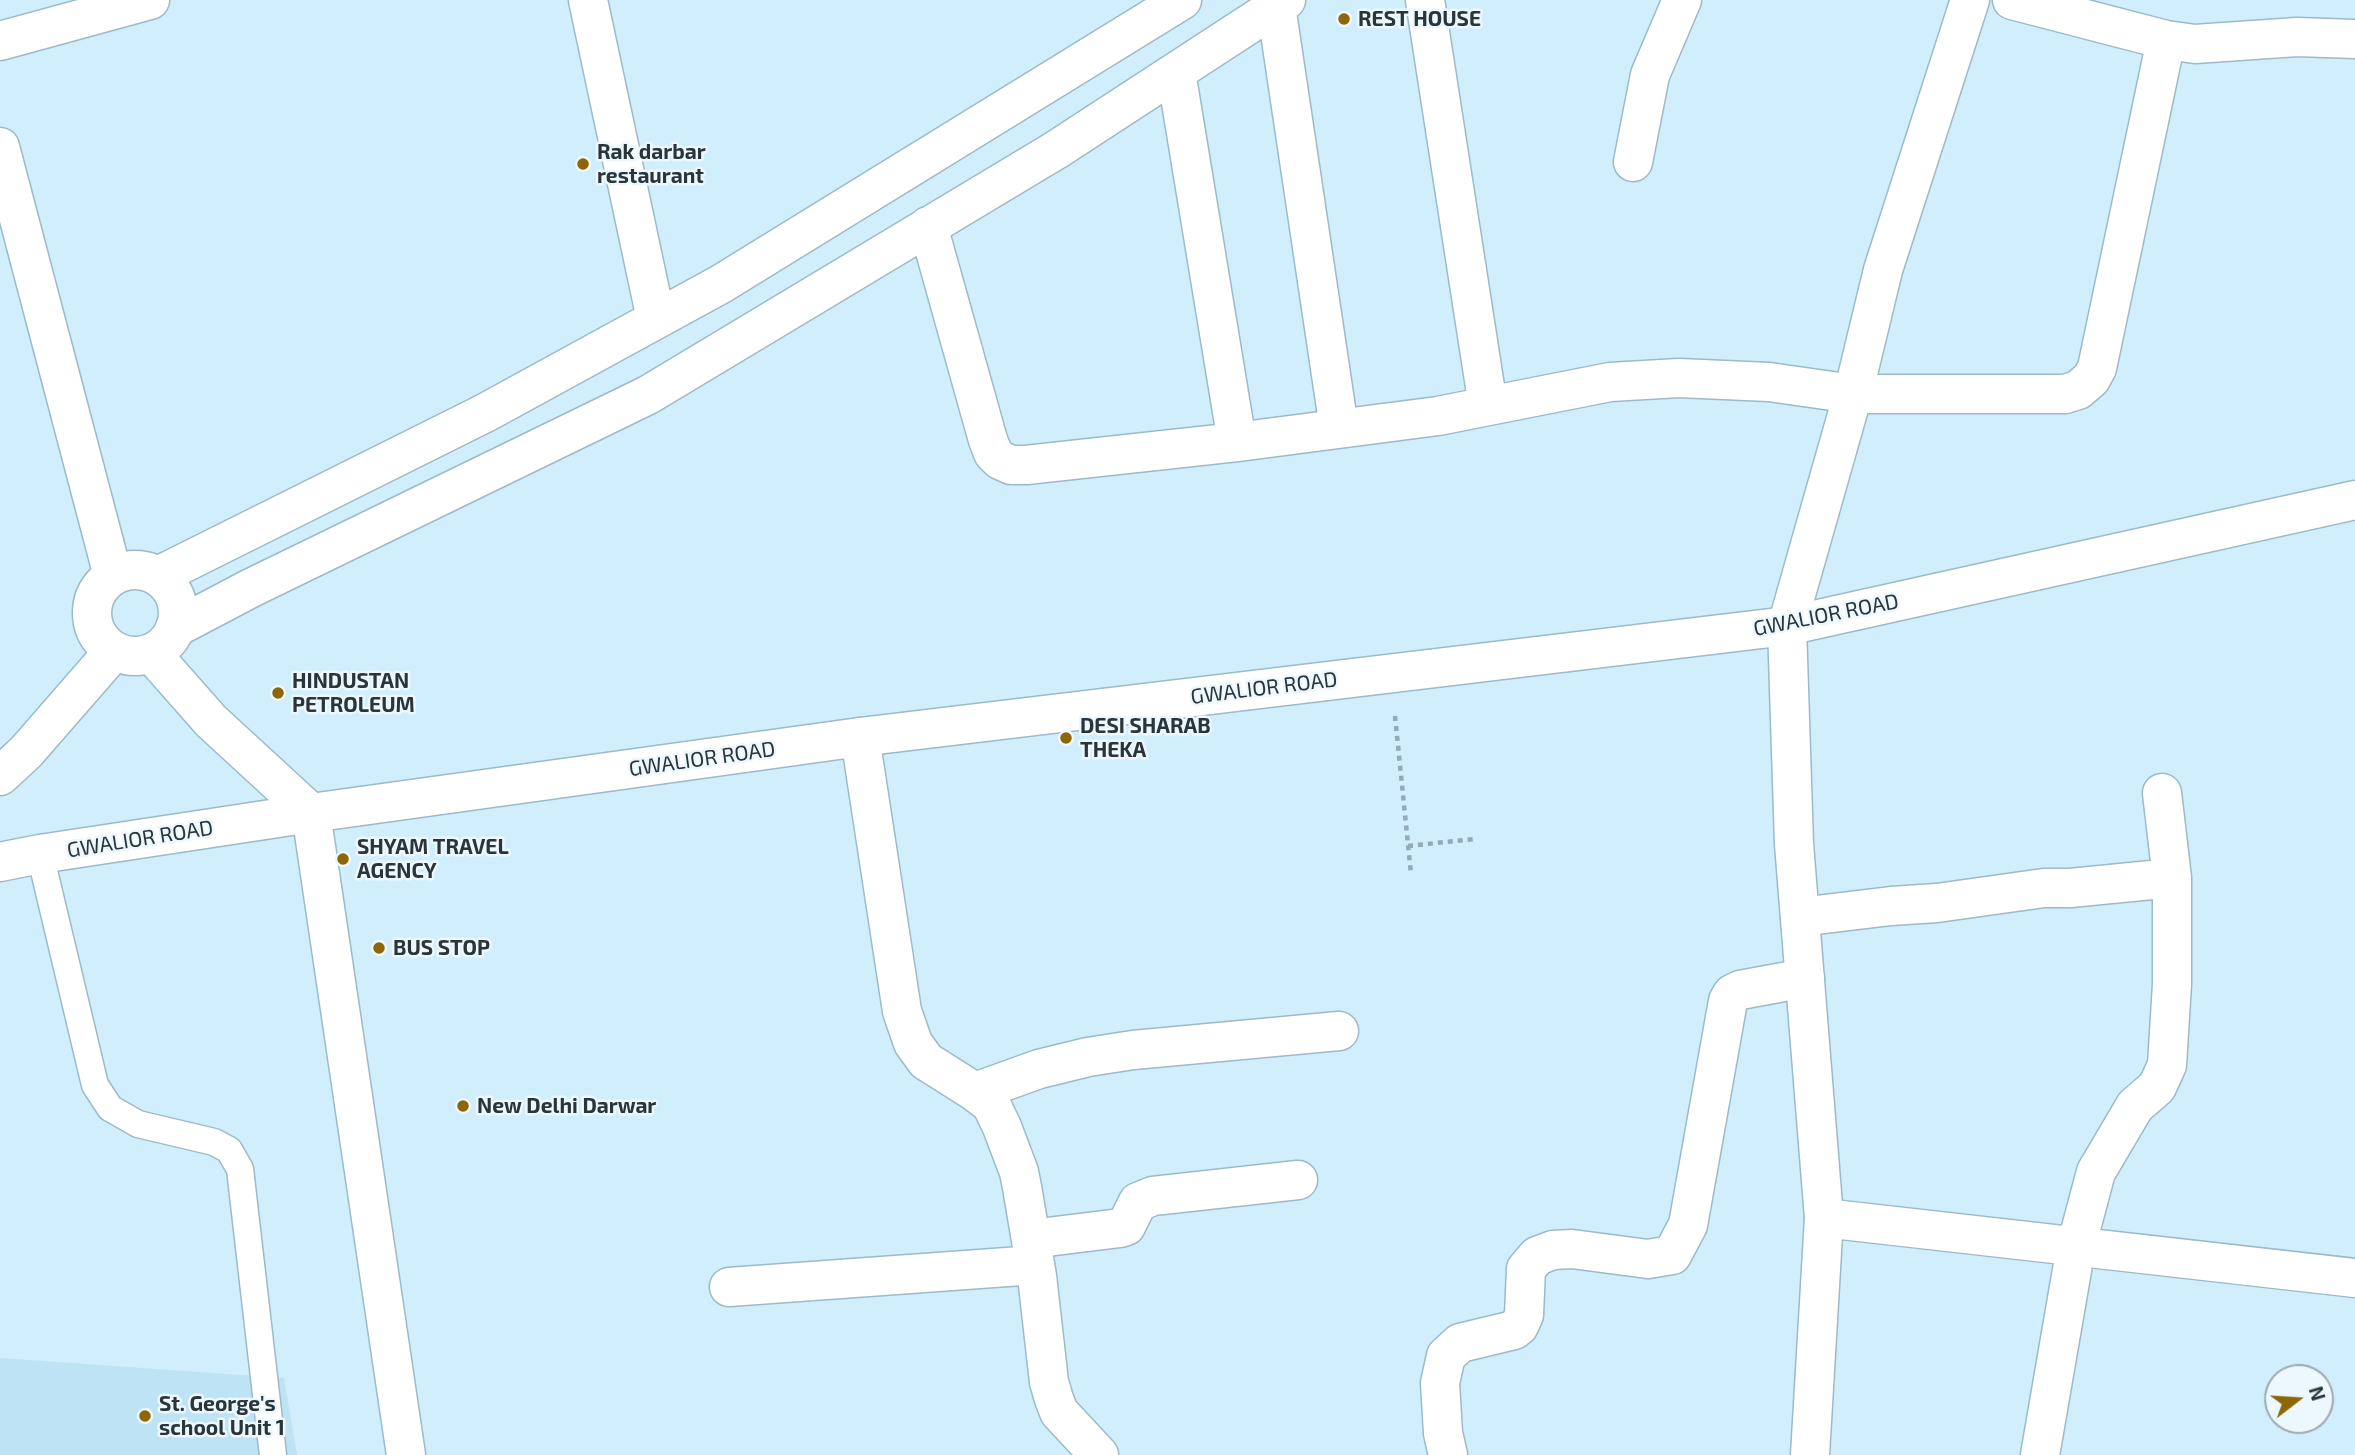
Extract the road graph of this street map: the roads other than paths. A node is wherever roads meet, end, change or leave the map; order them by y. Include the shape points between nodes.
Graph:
1 (149, 0) edge
2 (588, 0) edge
3 (1182, 0) edge
4 (1425, 0) edge
5 (1682, 0) edge
6 (1969, 0) edge
7 (2012, 0) edge
8 (1281, 3) edge
9 (2355, 39) edge
10 (2166, 40) junction
11 (0, 41) edge
12 (1177, 72) junction
13 (0, 147) edge
14 (1633, 162) dead end
15 (928, 226) junction
16 (656, 319) junction
17 (1853, 394) junction
18 (1488, 406) junction
19 (1339, 428) junction
20 (1237, 442) junction
21 (2355, 500) edge
22 (113, 576) junction
23 (158, 576) junction
24 (1787, 626) junction
25 (163, 640) junction
26 (114, 651) junction
27 (860, 737) junction
28 (0, 776) edge
29 (2162, 793) dead end
30 (311, 813) junction
31 (40, 854) junction
32 (0, 862) edge
33 (2172, 878) junction
34 (1800, 917) junction
35 (1805, 978) junction
36 (1339, 1031) dead end
37 (975, 1092) junction
38 (1298, 1180) dead end
39 (1824, 1218) junction
40 (2076, 1247) junction
41 (1033, 1252) junction
42 (2355, 1278) edge
43 (729, 1287) dead end
44 (273, 1455) edge
45 (406, 1455) edge
46 (1099, 1455) edge
47 (1448, 1455) edge
48 (1810, 1455) edge
49 (2040, 1455) edge

1 - 11 street
2 - 16 street
3 - 16 street via 721,284
4 - 18 street
5 - 14 street via 1650,75
6 - 17 street via 1883,270
7 - 10 street
8 - 12 street
8 - 19 street
9 - 10 street via 2297,37 2195,44
10 - 17 street via 2091,379 2078,390 2053,395
12 - 15 street
12 - 20 street
13 - 22 street
15 - 20 street via 988,440 1000,460 1026,465
15 - 25 street via 648,395 251,588
16 - 23 street via 485,413
17 - 18 street via 1769,382 1679,378 1610,382
17 - 24 street
18 - 19 street
19 - 20 street
21 - 24 street, GWALIOR ROAD
22 - 23 street via 135,570
22 - 26 street via 94,598 92,618 99,637
23 - 25 street via 171,590 177,618
24 - 27 street, GWALIOR ROAD
24 - 34 street
25 - 26 street via 138,656
25 - 30 street via 211,721
26 - 28 street
27 - 30 street, GWALIOR ROAD
27 - 37 street via 902,1011 913,1043 926,1061
29 - 33 street
30 - 31 street, GWALIOR ROAD
30 - 45 street
31 - 32 street, GWALIOR ROAD
31 - 44 lane via 95,1085 110,1108 138,1124 214,1142 229,1150 240,1169
33 - 34 street
33 - 40 street via 2166,1065 2157,1087 2135,1107 2096,1172
34 - 35 street
35 - 39 street
35 - 47 street via 1740,990 1728,1001 1688,1225 1672,1255 1648,1259 1572,1249 1537,1256 1526,1269 1524,1315 1519,1326 1460,1343 1446,1356 1440,1383
36 - 37 street via 1088,1058 1039,1069
37 - 41 street via 990,1104 1019,1172
38 - 41 street via 1153,1196 1138,1202 1126,1226
39 - 40 street
39 - 48 street
40 - 42 street
40 - 49 street
41 - 43 street
41 - 46 street via 1054,1399 1059,1412

